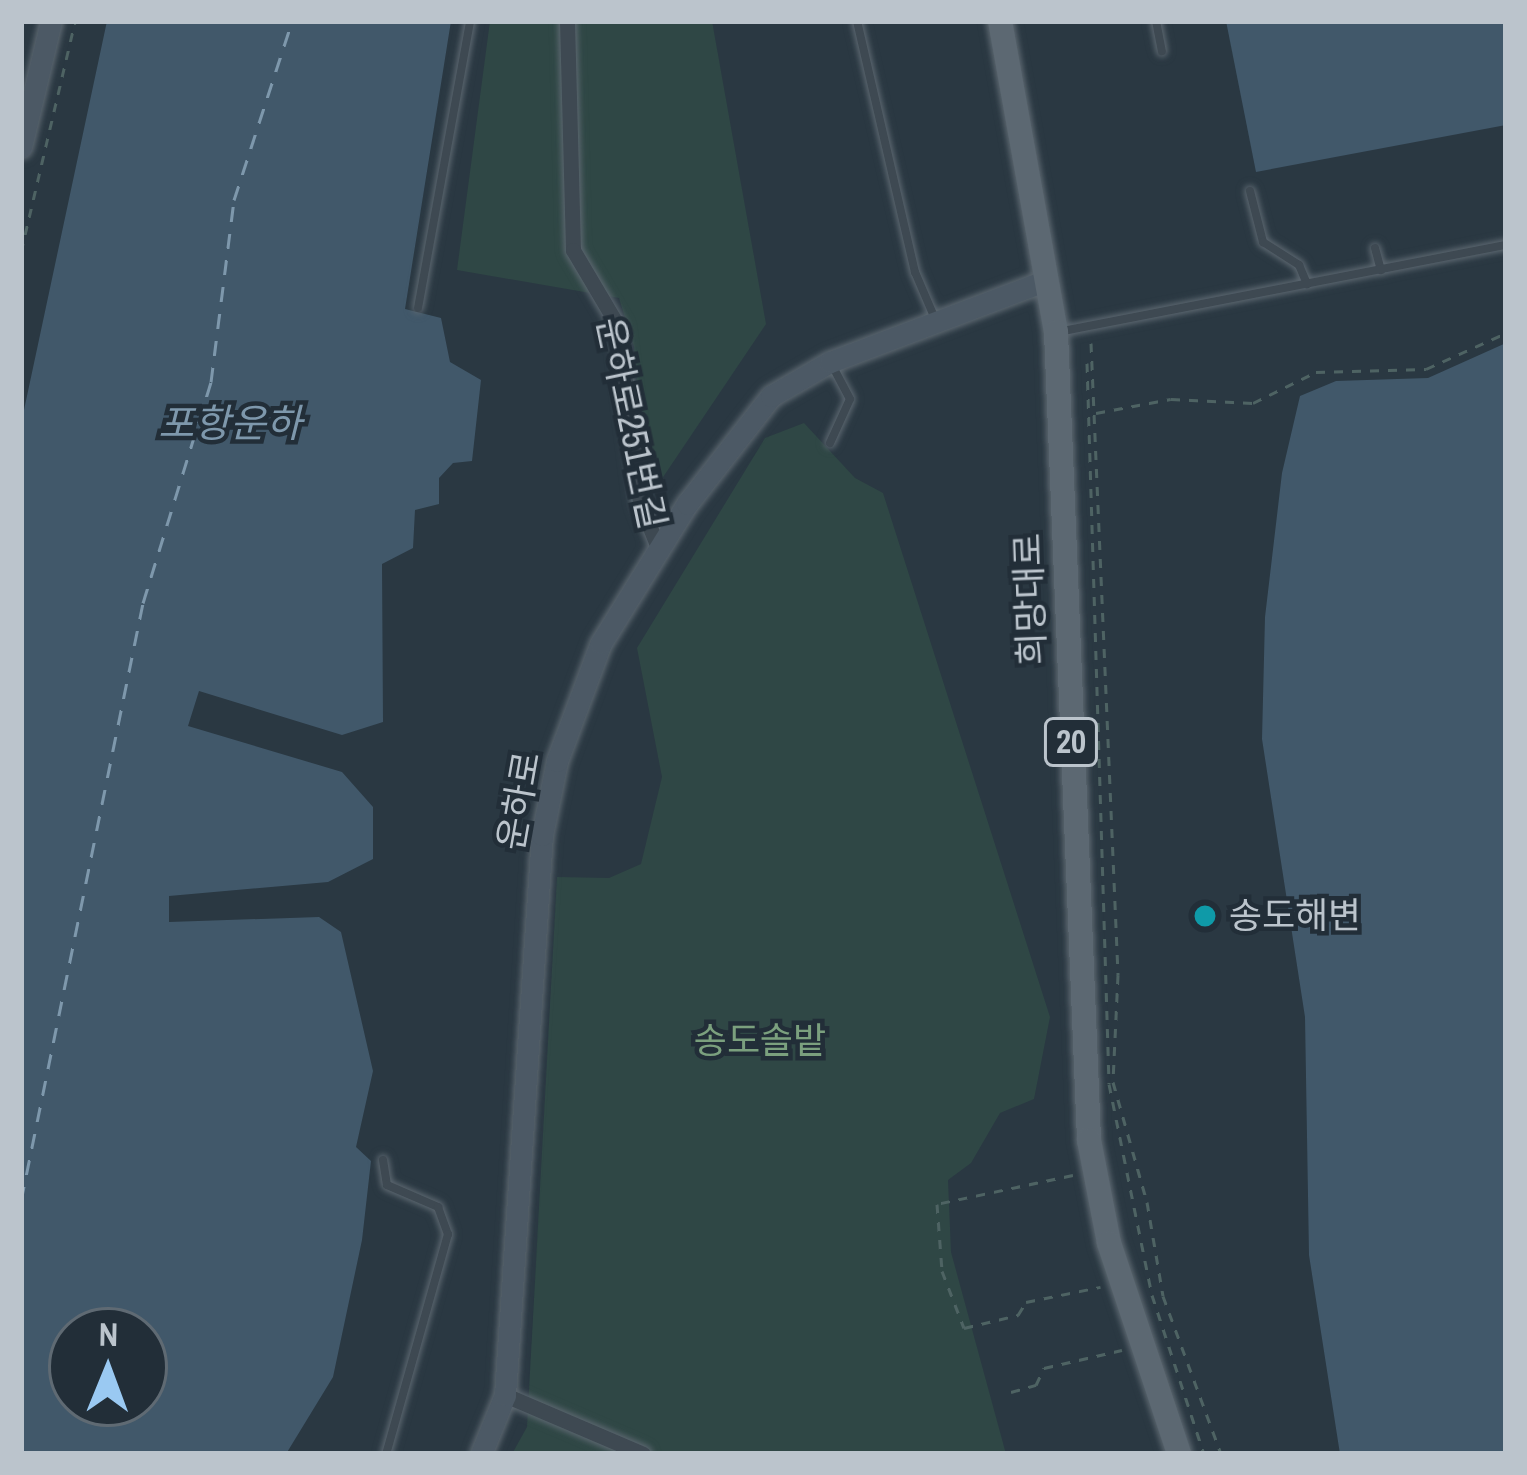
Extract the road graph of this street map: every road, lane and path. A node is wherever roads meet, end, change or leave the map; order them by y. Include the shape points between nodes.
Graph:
1 (51, 21) edge
2 (75, 21) edge
3 (470, 21) edge
4 (567, 21) edge
5 (857, 21) edge
6 (1000, 21) edge
7 (1156, 21) edge
8 (1162, 51) dead end
9 (30, 66) edge
10 (21, 147) edge
11 (1250, 190) dead end
12 (1506, 245) edge
13 (1376, 248) dead end
14 (21, 253) edge
15 (1381, 270) junction
16 (1047, 280) junction
17 (1307, 284) junction
18 (418, 308) dead end
19 (937, 322) junction
20 (1055, 332) junction
21 (1506, 333) edge
22 (1090, 344) dead end
23 (830, 362) junction
24 (1087, 364) dead end
25 (1094, 414) junction
26 (830, 443) dead end
27 (658, 548) junction
28 (383, 1160) dead end
29 (1093, 1171) junction
30 (1120, 1283) junction
31 (1141, 1346) junction
32 (1012, 1392) dead end
33 (505, 1395) junction
34 (386, 1454) edge
35 (481, 1454) edge
36 (643, 1454) edge
37 (1179, 1454) edge
38 (1204, 1454) edge
39 (1221, 1454) edge

1 - 9 street
2 - 14 path
3 - 18 lane
4 - 27 street, 운하로251번길 via 573,250 615,316 640,503
5 - 19 lane via 915,272
6 - 16 main road, 희망대로 / 20
7 - 8 lane
9 - 10 street
11 - 17 lane via 1263,242 1299,265
12 - 15 lane
13 - 15 lane
15 - 17 lane
16 - 19 street, 운하로
16 - 20 main road, 희망대로 / 20
17 - 20 lane
19 - 23 street, 운하로
20 - 29 main road, 희망대로 / 20
21 - 25 path via 1426,369 1316,371 1253,403 1171,399
22 - 25 path
23 - 26 lane via 850,399
23 - 27 street, 운하로 via 758,409
24 - 38 path via 1109,1084 1152,1295
25 - 39 path via 1118,975 1113,1082 1148,1202 1163,1296
27 - 33 street, 운하로 via 590,667 546,813
28 - 34 lane via 387,1185 438,1207 448,1234
29 - 30 main road, 희망대로 / 20
29 - 30 path via 946,1197 937,1204 941,1271 964,1328 1018,1316 1026,1302
30 - 31 main road, 희망대로 / 20
31 - 32 path via 1045,1368 1036,1385
31 - 37 main road, 희망대로 / 20
33 - 35 street, 운하로
33 - 36 street

